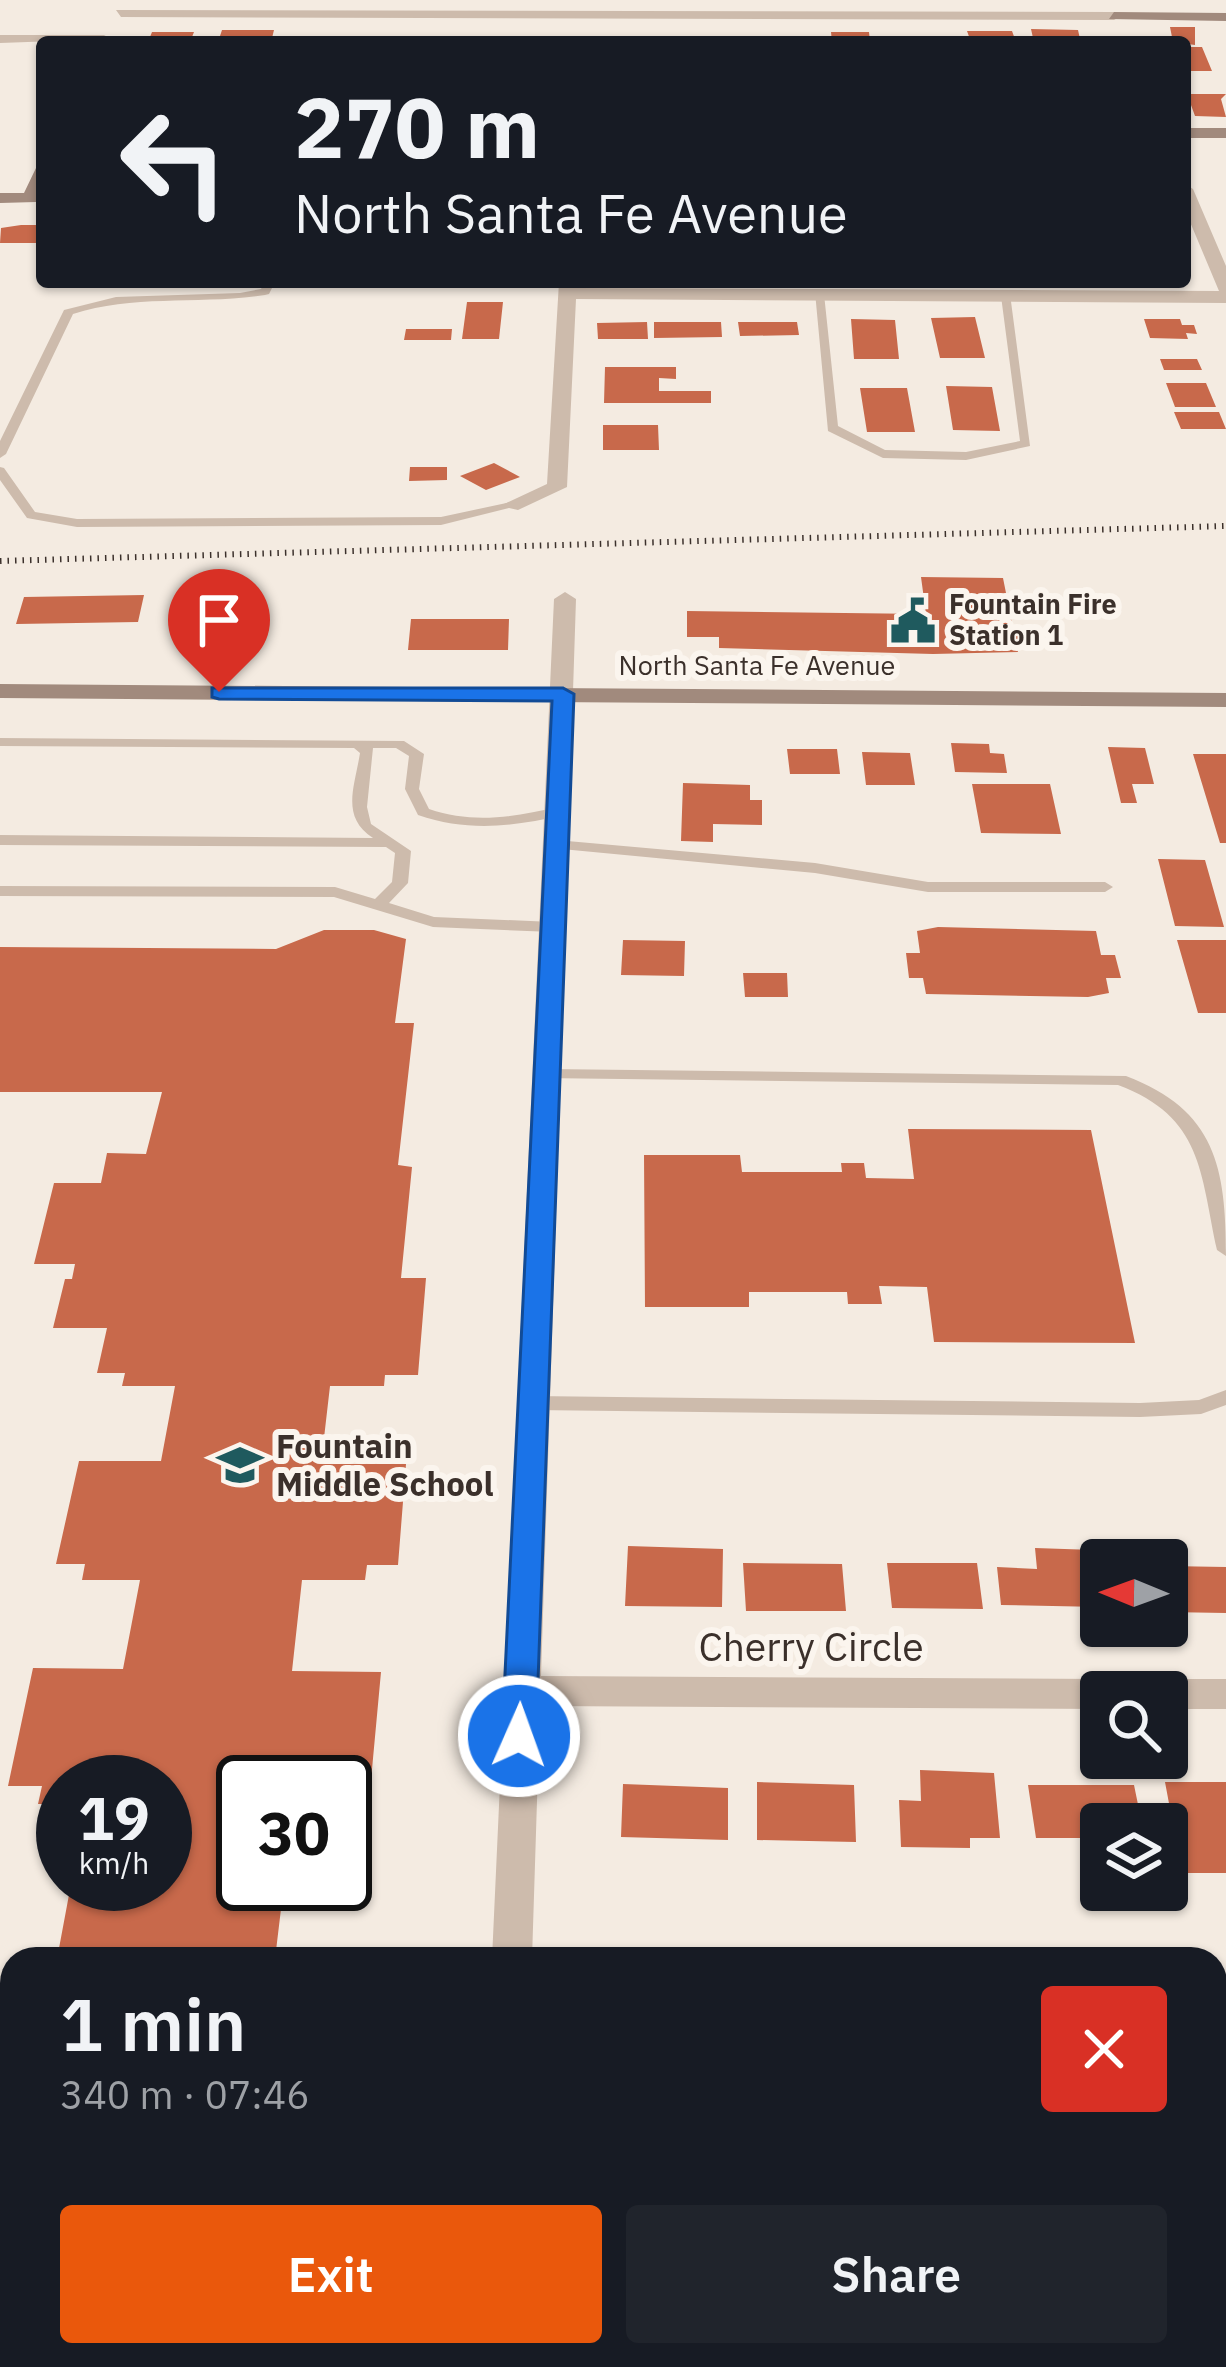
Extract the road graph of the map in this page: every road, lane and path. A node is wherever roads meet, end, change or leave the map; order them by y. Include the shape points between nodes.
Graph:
1 (1107, 0) edge
2 (124, 6) edge
3 (295, 7) edge
4 (946, 8) edge
5 (1226, 17) edge
6 (1116, 23) junction
7 (105, 36) edge
8 (0, 40) edge
9 (36, 40) edge
10 (1191, 133) edge
11 (1226, 133) edge
12 (0, 198) edge
13 (36, 198) edge
14 (1191, 203) edge
15 (267, 288) edge
16 (568, 288) edge
17 (604, 288) edge
18 (1226, 288) edge
19 (819, 294) junction
20 (1006, 296) junction
21 (1226, 297) edge
22 (0, 454) edge
23 (0, 471) edge
24 (511, 506) joint
25 (565, 599) dead end
26 (0, 691) edge
27 (563, 694) junction
28 (1226, 700) edge
29 (0, 742) edge
30 (359, 745) junction
31 (557, 828) junction
32 (0, 840) edge
33 (383, 842) junction
34 (1105, 887) dead end
35 (0, 891) edge
36 (380, 903) junction
37 (553, 927) junction
38 (547, 1074) junction
39 (1226, 1250) edge
40 (1226, 1397) edge
41 (533, 1403) junction
42 (521, 1691) junction
43 (1080, 1694) edge
44 (1188, 1694) edge
45 (1226, 1694) edge
46 (512, 1947) edge

1 - 6 main road
2 - 3 street
2 - 7 street
3 - 4 street
4 - 6 street
5 - 6 main road
8 - 9 street
10 - 11 main road
12 - 13 main road
14 - 18 street
15 - 22 lane via 234,298 99,300 68,313
16 - 24 street via 556,487
17 - 19 street
19 - 20 street
19 - 20 lane via 832,428 884,454 966,456 1027,443
20 - 21 street
23 - 24 lane via 31,514 77,524 441,521
25 - 27 street
26 - 27 main road, North Santa Fe Avenue
27 - 28 main road, North Santa Fe Avenue
27 - 31 street
29 - 30 lane
30 - 31 lane via 399,744 417,754 412,789 422,812 486,828
30 - 33 lane via 368,751 359,807 364,826
31 - 34 lane via 928,887
31 - 37 street
32 - 33 lane
33 - 36 lane via 403,851 400,883
35 - 36 lane via 335,892
36 - 37 lane via 433,922
37 - 38 street
38 - 39 lane via 1120,1080 1180,1108 1202,1149
38 - 41 street
40 - 41 lane via 1202,1407 1140,1410
41 - 42 street
42 - 43 street, Cherry Circle
42 - 46 street
44 - 45 street

